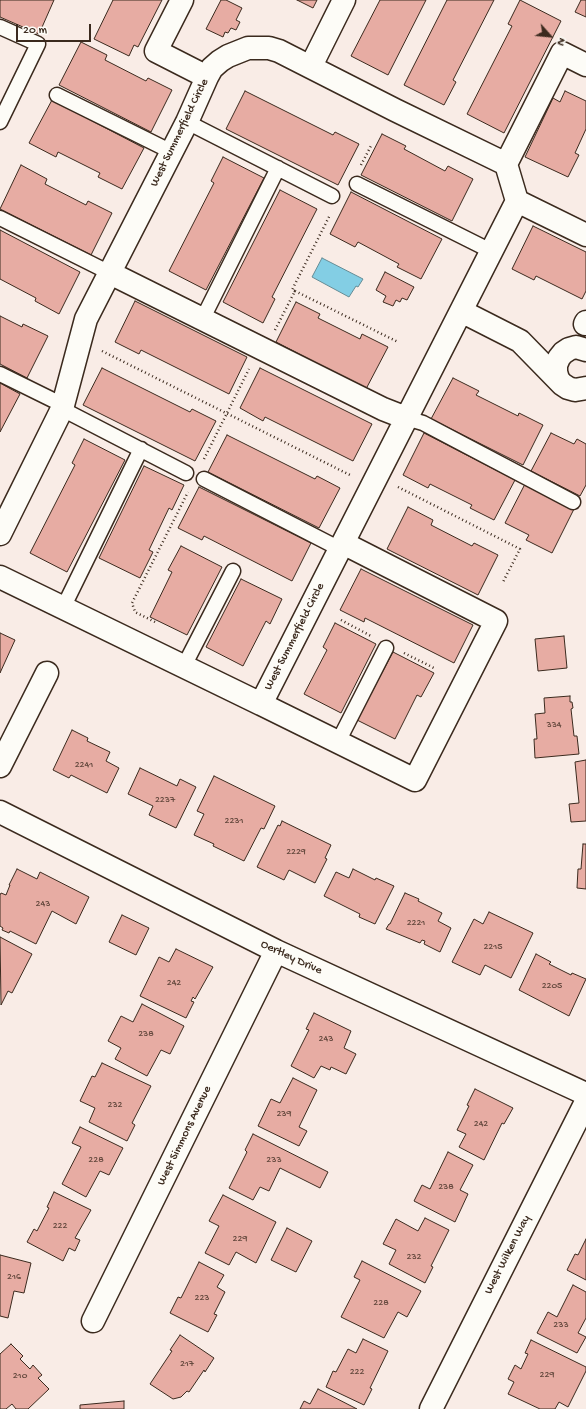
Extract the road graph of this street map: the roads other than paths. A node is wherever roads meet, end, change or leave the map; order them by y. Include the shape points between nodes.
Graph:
1 (182, 0) edge
2 (344, 0) edge
3 (0, 27) edge
4 (586, 65) edge
5 (310, 66) junction
6 (206, 77) junction
7 (57, 95) dead end
8 (0, 122) edge
9 (188, 122) junction
10 (172, 152) junction
11 (506, 164) junction
12 (278, 168) junction
13 (357, 184) dead end
14 (517, 201) junction
15 (332, 203) road end
16 (0, 218) edge
17 (586, 235) edge
18 (491, 251) junction
19 (110, 273) junction
20 (461, 311) junction
21 (203, 318) junction
22 (520, 341) junction
23 (581, 349) edge
24 (0, 374) edge
25 (577, 388) edge
26 (63, 407) junction
27 (406, 418) junction
28 (141, 449) junction
29 (186, 473) dead end
30 (204, 479) dead end
31 (573, 502) dead end
32 (0, 534) edge
33 (342, 546) junction
34 (233, 571) dead end
35 (0, 577) edge
36 (63, 608) junction
37 (386, 648) dead end
38 (184, 666) junction
39 (47, 672) dead end
40 (260, 704) junction
41 (338, 742) junction
42 (0, 766) edge
43 (0, 812) edge
44 (276, 951) junction
45 (586, 1094) edge
46 (586, 1102) edge
47 (93, 1321) dead end
48 (431, 1409) edge

1 - 6 street via 156,51
2 - 5 street
3 - 8 lane via 38,44
4 - 11 street via 562,53
5 - 6 street, West Summerfield Circle via 269,48 248,48 228,56 212,68
5 - 11 street, West Summerfield Circle
6 - 9 street, West Summerfield Circle
7 - 10 lane
9 - 10 street, West Summerfield Circle
9 - 12 lane
10 - 19 street, West Summerfield Circle
11 - 14 street
12 - 15 lane
12 - 21 lane
13 - 18 lane
14 - 17 street
14 - 18 street, West Summerfield Circle
16 - 19 lane
18 - 20 street, West Summerfield Circle
19 - 21 street
19 - 26 street, West Summerfield Circle via 86,319
20 - 22 street
20 - 27 street, West Summerfield Circle
21 - 27 street via 380,408
22 - 23 street
22 - 25 street
23 - 25 street via 569,349 563,353 556,365 558,379
24 - 26 lane
26 - 28 lane
26 - 32 street, West Summerfield Circle
27 - 31 lane via 423,423
27 - 33 street, West Summerfield Circle
28 - 29 lane
28 - 36 lane
30 - 33 lane
33 - 40 street, West Summerfield Circle
33 - 41 street via 496,621 415,780
34 - 38 lane
35 - 36 street, West Summerfield Circle
36 - 38 street, West Summerfield Circle
37 - 41 lane
38 - 40 street, West Summerfield Circle
39 - 42 street
40 - 41 street
43 - 44 street, Oertley Drive
44 - 45 street, Oertley Drive
44 - 47 street, West Simmons Avenue
46 - 48 street, West Wilken Way

